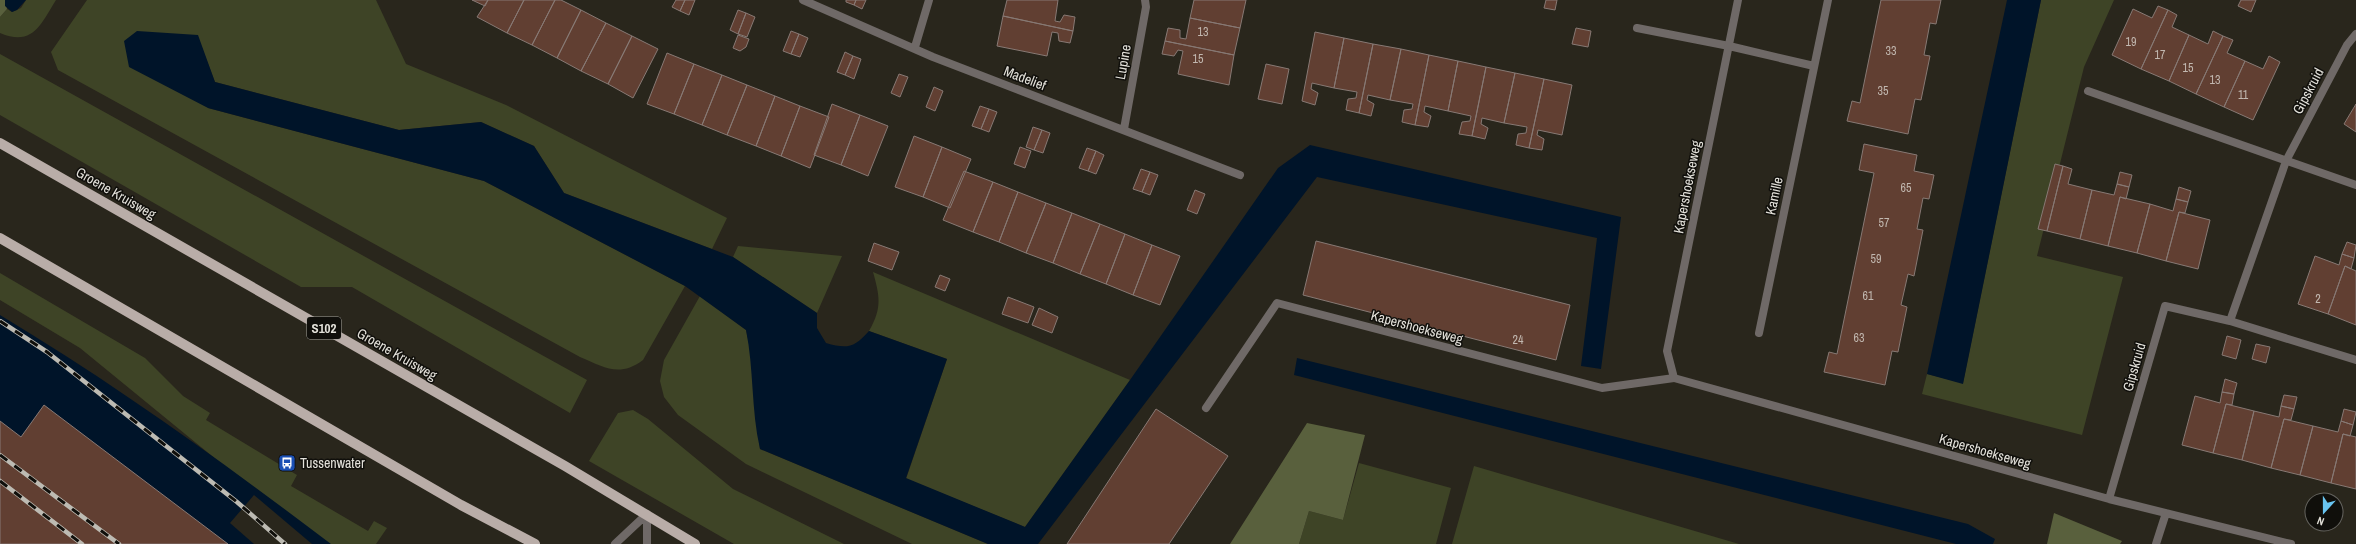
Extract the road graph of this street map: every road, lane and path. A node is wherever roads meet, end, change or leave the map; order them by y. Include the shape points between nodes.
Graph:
1 (803, 0) edge
2 (929, 0) edge
3 (1144, 0) edge
4 (1738, 0) edge
5 (1828, 0) edge
6 (1637, 28) dead end
7 (2356, 34) edge
8 (1729, 46) junction
9 (915, 47) junction
10 (1814, 66) junction
11 (2088, 91) dead end
12 (1124, 129) junction
13 (0, 143) edge
14 (2286, 161) junction
15 (1240, 175) dead end
16 (2356, 186) edge
17 (0, 238) edge
18 (2230, 321) junction
19 (1759, 333) dead end
20 (2356, 360) edge
21 (1674, 378) junction
22 (1206, 408) dead end
23 (2109, 499) junction
24 (2166, 513) junction
25 (647, 514) junction
26 (535, 544) edge
27 (615, 544) edge
28 (647, 544) edge
29 (695, 544) edge
30 (2156, 544) edge
31 (2291, 544) edge

1 - 9 street, Madelief
2 - 9 street
3 - 12 street, Lupine via 1146,7
4 - 8 street, Kapershoekseweg
5 - 10 street, Kamille
6 - 8 street
7 - 14 street, Gipskruid via 2347,45
8 - 10 street
8 - 21 street, Kapershoekseweg via 1667,351
9 - 12 street, Madelief via 933,57
10 - 19 street, Kamille
11 - 14 street
12 - 15 street, Madelief
13 - 25 main road, Groene Kruisweg / S102
14 - 16 street
14 - 18 street, Gipskruid
17 - 26 main road via 461,505
18 - 20 street, Gipskruid
18 - 23 street, Gipskruid via 2165,306
21 - 22 street, Kapershoekseweg via 1602,388 1276,304
21 - 23 street, Kapershoekseweg
23 - 24 street, Kapershoekseweg
24 - 30 street
24 - 31 street, Kapershoekseweg
25 - 27 street
25 - 28 street
25 - 29 main road, Groene Kruisweg / S102

